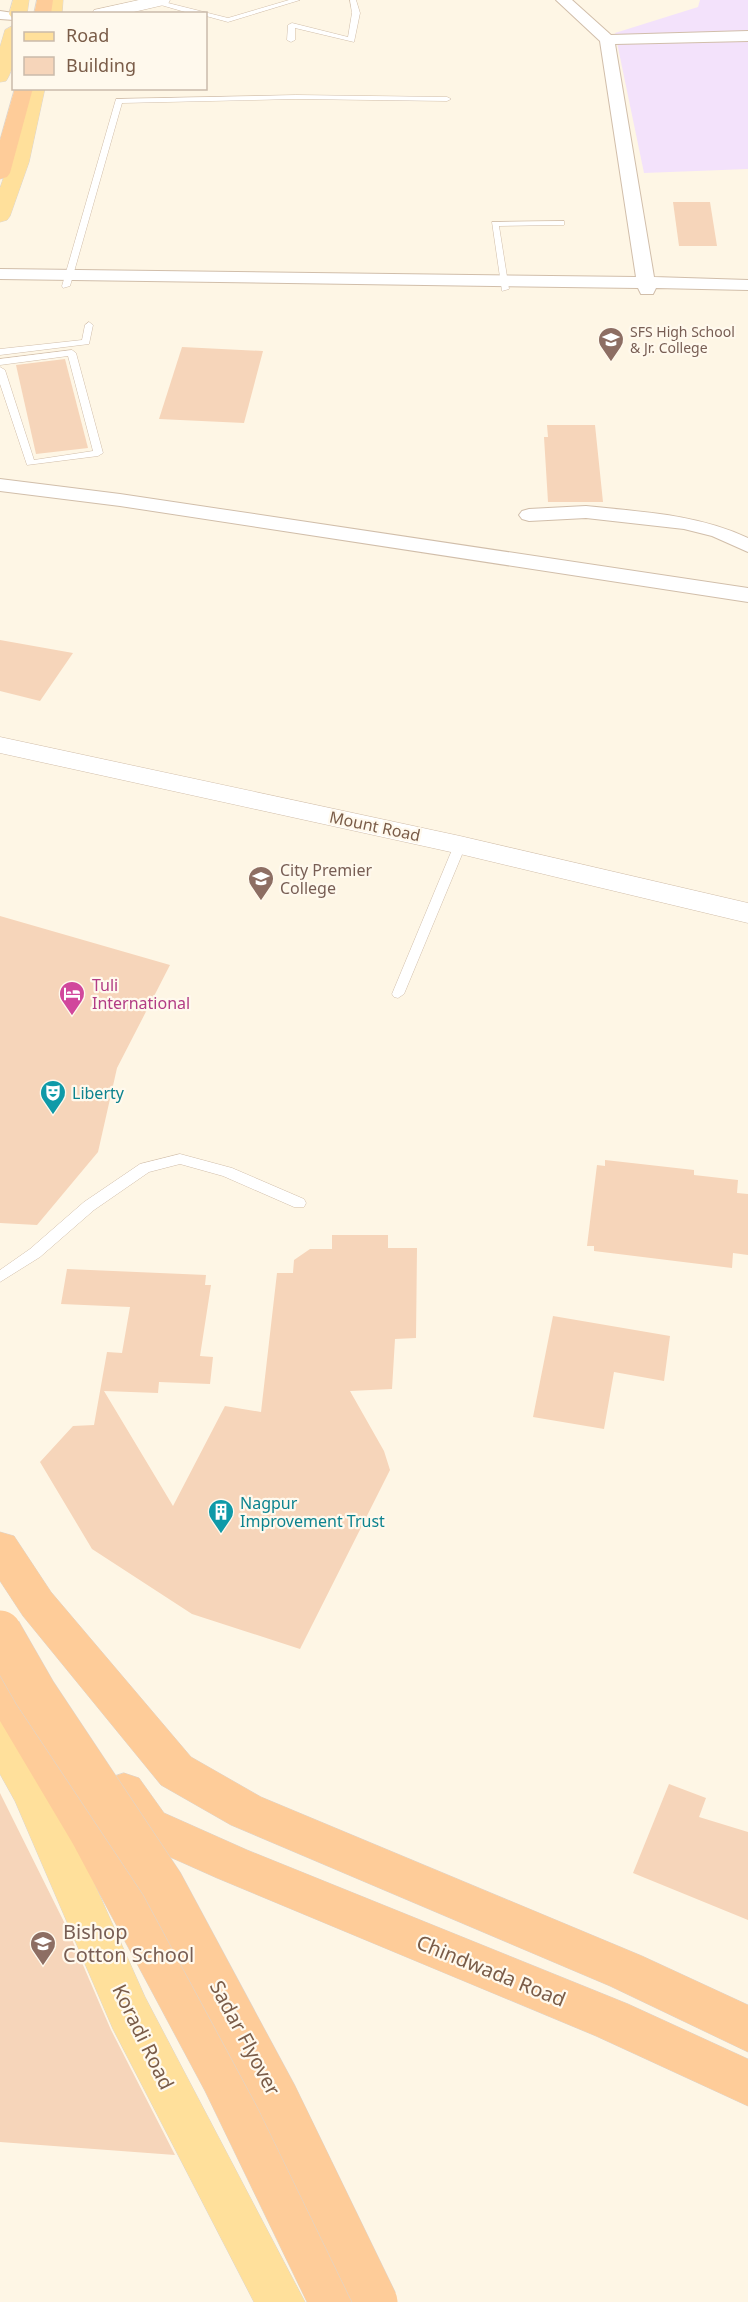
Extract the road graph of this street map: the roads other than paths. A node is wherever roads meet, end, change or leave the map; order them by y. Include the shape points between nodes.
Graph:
1 (297, 0) edge
2 (353, 0) edge
3 (563, 0) edge
4 (159, 1) edge
5 (109, 12) edge
6 (197, 12) edge
7 (207, 15) edge
8 (8, 35) edge
9 (748, 36) edge
10 (291, 40) dead end
11 (607, 40) junction
12 (0, 77) edge
13 (13, 90) edge
14 (23, 90) edge
15 (36, 90) edge
16 (447, 99) dead end
17 (0, 133) edge
18 (0, 173) edge
19 (0, 216) edge
20 (561, 223) dead end
21 (0, 274) edge
22 (67, 280) junction
23 (504, 284) junction
24 (748, 285) edge
25 (0, 286) edge
26 (646, 286) junction
27 (748, 292) edge
28 (89, 325) dead end
29 (0, 352) edge
30 (0, 362) edge
31 (0, 370) edge
32 (4, 394) edge
33 (0, 485) edge
34 (529, 515) dead end
35 (748, 546) edge
36 (748, 595) edge
37 (0, 727) edge
38 (0, 745) edge
39 (460, 845) junction
40 (748, 894) edge
41 (748, 914) edge
42 (398, 994) dead end
43 (298, 1203) dead end
44 (0, 1277) edge
45 (0, 1548) edge
46 (0, 1632) edge
47 (0, 1636) edge
48 (0, 1684) edge
49 (0, 1735) edge
50 (748, 2029) edge
51 (748, 2083) edge
52 (280, 2302) edge
53 (333, 2302) edge
54 (376, 2302) edge

1 - 7 lane via 228,20
2 - 10 lane via 356,13 351,40 292,25
3 - 11 street
4 - 5 street
4 - 6 lane
8 - 12 main road
9 - 11 street
11 - 26 street
13 - 17 highway
14 - 18 highway
15 - 19 main road via 19,162
16 - 22 lane via 119,101
20 - 23 lane via 495,224
21 - 22 street
22 - 23 street
22 - 25 street
23 - 26 street
24 - 26 street
26 - 27 street
28 - 29 lane via 86,342
30 - 32 lane via 72,353 98,453 30,463
31 - 32 lane
33 - 36 street
34 - 35 street via 586,512 686,523 719,532
37 - 40 street
38 - 39 street, Mount Road
39 - 41 street, Mount Road
39 - 42 lane
43 - 44 lane via 227,1172 180,1159 135,1174 88,1206 35,1253
45 - 50 highway via 37,1604 176,1771 246,1812 626,1971
46 - 54 highway, Sadar Flyover, bridge via 35,1693 162,1884 276,2096
47 - 51 highway, Chindwada Road via 28,1652 149,1827 612,2020
48 - 53 highway via 88,1830 221,2075
49 - 52 main road, Koradi Road via 32,1789 129,2013

